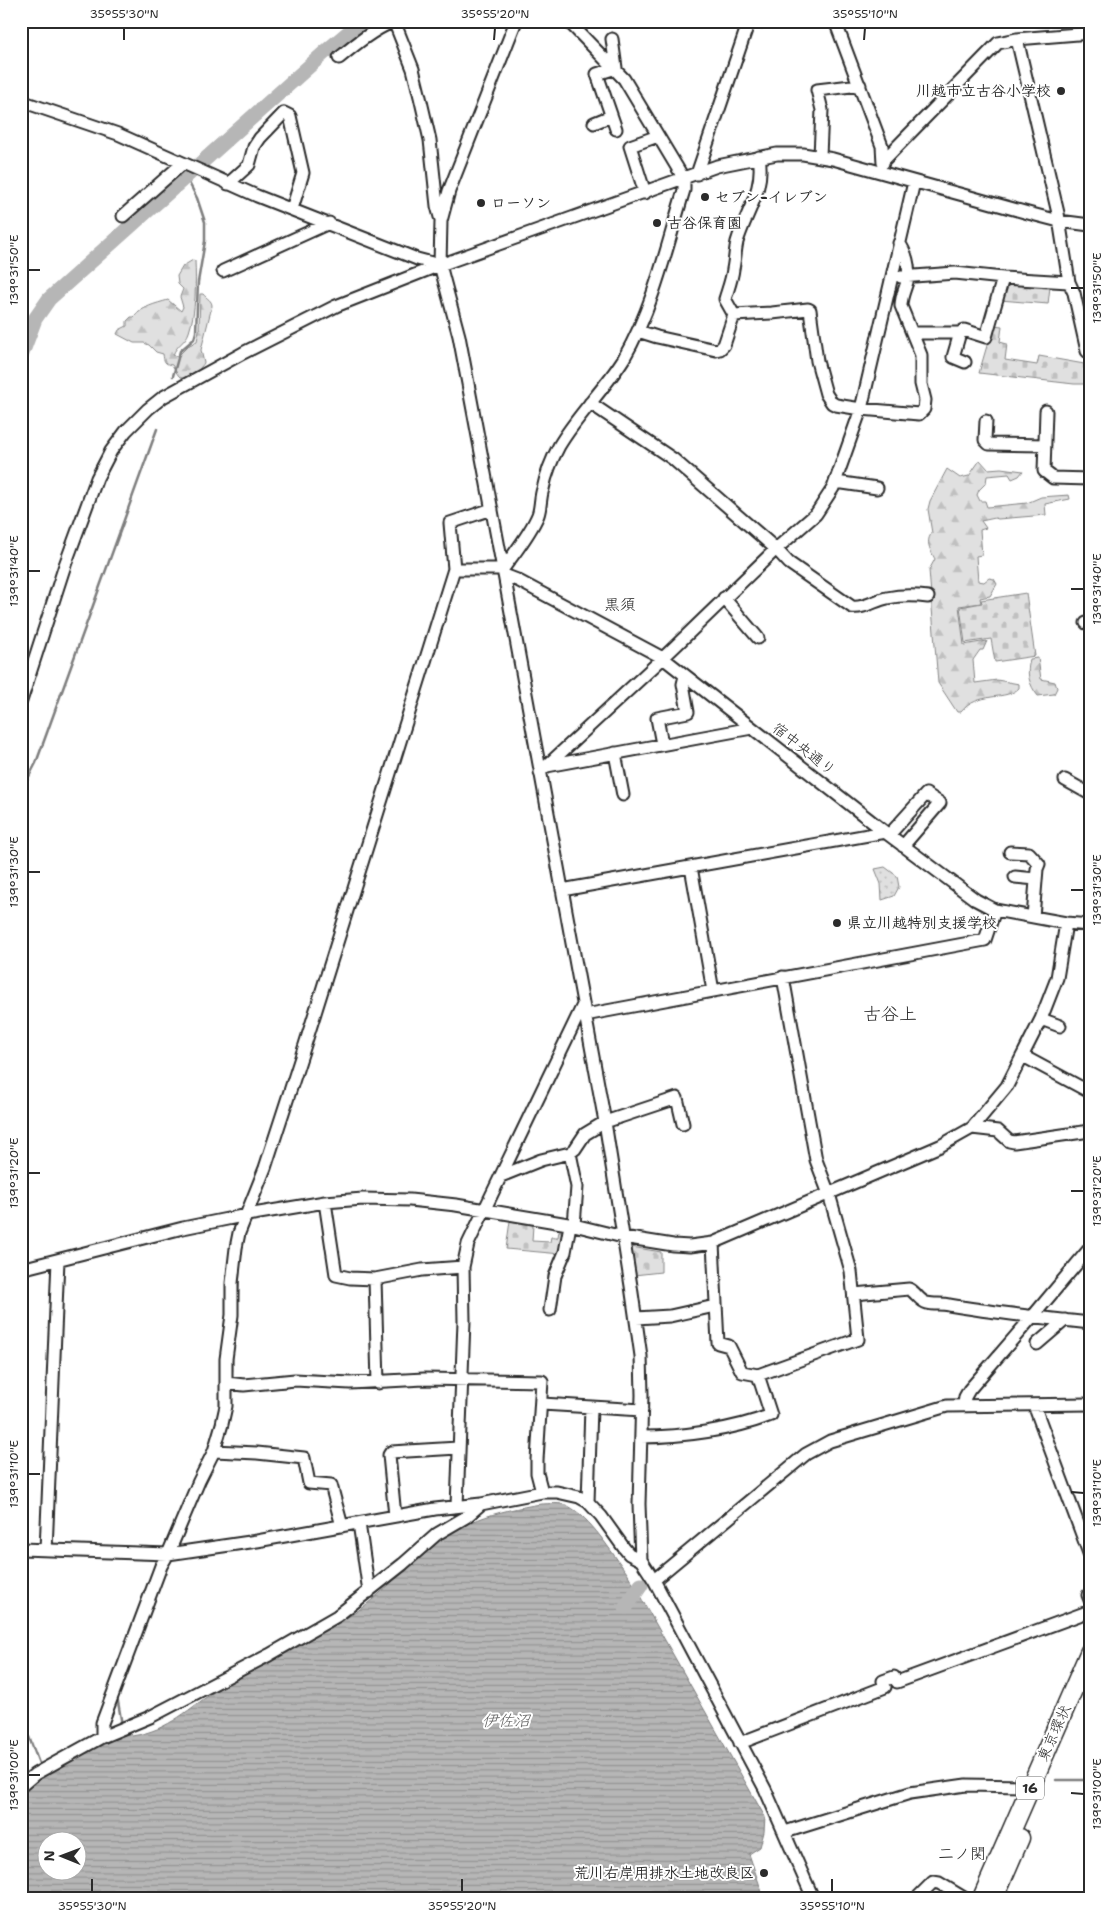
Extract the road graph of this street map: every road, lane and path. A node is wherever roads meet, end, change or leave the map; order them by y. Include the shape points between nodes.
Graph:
1 (394, 21) edge
2 (516, 21) edge
3 (568, 21) edge
4 (767, 21) edge
5 (835, 21) edge
6 (749, 22) edge
7 (1090, 33) edge
8 (1017, 38) junction
9 (612, 39) dead end
10 (339, 58) dead end
11 (616, 68) junction
12 (860, 85) junction
13 (21, 101) edge
14 (612, 116) junction
15 (594, 123) dead end
16 (616, 129) dead end
17 (658, 136) junction
18 (820, 156) junction
19 (759, 157) junction
20 (884, 160) junction
21 (183, 165) junction
22 (881, 172) junction
23 (697, 174) junction
24 (684, 179) junction
25 (914, 182) junction
26 (228, 184) junction
27 (645, 193) junction
28 (292, 209) junction
29 (123, 216) dead end
30 (442, 221) junction
31 (1059, 221) junction
32 (329, 223) junction
33 (1090, 225) edge
34 (899, 243) junction
35 (440, 265) junction
36 (223, 271) dead end
37 (892, 276) junction
38 (908, 277) junction
39 (1003, 278) junction
40 (1069, 282) junction
41 (734, 315) junction
42 (638, 331) junction
43 (913, 332) junction
44 (960, 333) junction
45 (1090, 354) edge
46 (965, 362) dead end
47 (590, 403) junction
48 (861, 409) junction
49 (1046, 411) dead end
50 (986, 422) dead end
51 (1045, 444) junction
52 (1090, 479) edge
53 (836, 482) junction
54 (877, 488) dead end
55 (492, 509) junction
56 (776, 548) junction
57 (454, 569) junction
58 (504, 572) junction
59 (928, 597) dead end
60 (724, 598) junction
61 (758, 638) dead end
62 (663, 658) junction
63 (685, 676) junction
64 (21, 701) edge
65 (752, 728) junction
66 (662, 744) junction
67 (615, 753) junction
68 (544, 769) junction
69 (1065, 780) dead end
70 (1090, 794) edge
71 (623, 795) dead end
72 (887, 834) junction
73 (903, 846) junction
74 (1010, 852) dead end
75 (691, 867) junction
76 (1015, 877) dead end
77 (1036, 879) junction
78 (562, 890) junction
79 (995, 910) junction
80 (1033, 917) junction
81 (1066, 923) junction
82 (1090, 925) edge
83 (783, 977) junction
84 (713, 990) junction
85 (584, 1010) junction
86 (1041, 1020) junction
87 (1060, 1026) dead end
88 (1023, 1056) junction
89 (1086, 1090) dead end
90 (605, 1122) junction
91 (683, 1124) dead end
92 (972, 1128) junction
93 (1090, 1131) edge
94 (570, 1153) junction
95 (501, 1176) junction
96 (829, 1194) junction
97 (324, 1202) junction
98 (484, 1210) junction
99 (247, 1215) junction
100 (572, 1225) junction
101 (624, 1237) junction
102 (713, 1243) junction
103 (1090, 1248) edge
104 (58, 1260) junction
105 (463, 1267) junction
106 (21, 1269) edge
107 (375, 1280) junction
108 (854, 1294) junction
109 (715, 1306) junction
110 (550, 1310) dead end
111 (1033, 1316) junction
112 (636, 1318) junction
113 (1065, 1320) junction
114 (1089, 1322) edge
115 (1037, 1344) dead end
116 (758, 1376) junction
117 (462, 1380) junction
118 (226, 1382) junction
119 (378, 1383) junction
120 (542, 1404) junction
121 (1090, 1404) edge
122 (964, 1405) junction
123 (1034, 1405) junction
124 (591, 1407) junction
125 (642, 1410) junction
126 (642, 1437) junction
127 (458, 1448) junction
128 (214, 1451) junction
129 (542, 1492) junction
130 (588, 1502) junction
131 (481, 1504) junction
132 (457, 1506) junction
133 (395, 1516) junction
134 (359, 1523) junction
135 (342, 1526) junction
136 (21, 1549) edge
137 (46, 1550) junction
138 (168, 1554) junction
139 (1090, 1556) edge
140 (641, 1560) junction
141 (654, 1580) junction
142 (369, 1592) junction
143 (1090, 1595) edge
144 (1090, 1600) edge
145 (1090, 1611) edge
146 (1090, 1651) edge
147 (1090, 1680) edge
148 (102, 1737) junction
149 (740, 1743) junction
150 (21, 1786) edge
151 (1031, 1786) junction
152 (785, 1832) junction
153 (812, 1898) edge
154 (917, 1898) edge
155 (964, 1898) edge
156 (982, 1898) edge
157 (994, 1898) edge

1 - 10 street via 379,27
1 - 30 street via 413,68 420,97
2 - 30 street via 449,191
3 - 11 street
4 - 6 street
5 - 12 street
6 - 23 street
7 - 8 street
8 - 20 street via 998,43
8 - 31 street
9 - 11 street
11 - 14 street via 597,74
11 - 17 street
12 - 18 street via 817,90 822,110
12 - 20 street
13 - 21 street via 118,134
14 - 15 street
14 - 16 street
17 - 24 street
17 - 27 street via 630,146
18 - 19 street via 789,154
18 - 22 street
19 - 23 street
19 - 41 street via 760,183 742,226 725,299
20 - 22 street
21 - 26 street
21 - 29 street
22 - 25 street
23 - 24 street
24 - 27 street
24 - 42 street via 684,190
25 - 31 street
25 - 34 street
26 - 28 street
26 - 28 street via 249,165 254,146 260,138 284,113 288,114 303,173
27 - 35 street
28 - 32 street
30 - 35 street
31 - 33 street
31 - 40 street
32 - 35 street via 417,259
32 - 36 street
34 - 37 street
34 - 38 street via 905,252
35 - 55 street via 458,336
35 - 64 street via 336,306 243,353 163,397 126,431 111,451 91,494
37 - 38 street
37 - 48 street
38 - 39 street via 956,273
38 - 43 street via 901,306
39 - 40 street
39 - 44 street via 986,337 964,330
40 - 45 street
41 - 42 street via 724,345 716,350
41 - 48 street via 810,310 816,361 828,399 836,405
42 - 47 street via 624,358
43 - 44 street
43 - 48 street via 921,355 924,409 919,414
44 - 46 street via 953,358
47 - 56 street via 674,459
47 - 58 street via 558,448 542,490 539,512
48 - 53 street
49 - 51 street
50 - 51 street via 985,440 989,444
51 - 52 street via 1044,472 1053,478
53 - 54 street
53 - 56 street via 816,514
55 - 57 street via 450,524
55 - 58 street
56 - 59 street via 789,563 852,607 860,608 908,594
56 - 60 street
57 - 58 street
57 - 99 street via 304,1048
58 - 62 street, 宿中央通り
58 - 68 street
60 - 61 street
60 - 62 street
62 - 63 street, 宿中央通り
62 - 68 street
63 - 65 street, 宿中央通り
63 - 66 street via 683,684 688,712 657,718
65 - 66 street
65 - 72 street, 宿中央通り
66 - 67 street
67 - 68 street
67 - 71 street
68 - 78 street
69 - 70 street
72 - 73 street, 宿中央通り
72 - 73 street via 926,794 940,803
72 - 75 street
73 - 79 street, 宿中央通り via 976,900
74 - 77 street via 1029,852 1039,864
75 - 78 street
75 - 84 street
76 - 77 street
77 - 80 street
78 - 85 street
79 - 80 street, 宿中央通り
79 - 83 street via 985,940
80 - 81 street, 宿中央通り
81 - 82 street, 宿中央通り
81 - 86 street via 1057,978
83 - 84 street
83 - 96 street via 816,1160
84 - 85 street
85 - 90 street
85 - 95 street
86 - 87 street
86 - 88 street
88 - 89 street
88 - 92 street via 1007,1086
90 - 91 street via 677,1098
90 - 94 street via 585,1134
90 - 101 street
92 - 93 street via 998,1131 1014,1142
92 - 96 street via 940,1146
94 - 95 street via 541,1160
94 - 100 street via 577,1187
95 - 98 street
96 - 102 street
96 - 108 street via 851,1271
97 - 98 street via 410,1200
97 - 99 street
97 - 107 street via 336,1275
98 - 100 street
98 - 105 street via 468,1244
99 - 104 street
99 - 118 street via 236,1248
100 - 101 street
100 - 110 street via 555,1276
101 - 102 street via 682,1246
101 - 112 street
102 - 109 street
103 - 111 street
104 - 106 street
104 - 137 street
105 - 107 street via 422,1270
105 - 117 street
107 - 119 street
108 - 111 street via 909,1289 928,1303
108 - 116 street via 858,1339
109 - 112 street via 670,1316
109 - 116 street via 718,1343 729,1346 742,1372
111 - 113 street
111 - 122 street via 969,1390
112 - 125 street via 641,1356
113 - 114 street
113 - 115 street
116 - 126 street via 771,1416 672,1437
117 - 119 street
117 - 120 street via 542,1381
117 - 127 street
118 - 119 street via 244,1385 295,1380
118 - 128 street via 226,1406
120 - 124 street
120 - 129 street via 537,1472
121 - 123 street
122 - 123 street
122 - 141 street via 947,1406 819,1446
123 - 139 street
124 - 125 street
124 - 130 street
125 - 126 street
126 - 140 street
127 - 132 street
127 - 133 street via 391,1452
128 - 135 street via 304,1458 309,1483 331,1485
128 - 138 street
129 - 130 street via 568,1494
129 - 131 street
130 - 140 street via 629,1554
131 - 132 street
131 - 142 street via 437,1534
132 - 133 street
133 - 134 street
134 - 135 street
134 - 142 street
135 - 138 street
136 - 137 street
137 - 138 street
138 - 148 street via 102,1723
140 - 141 street
141 - 149 street
142 - 148 street via 337,1616 269,1655 150,1717
143 - 144 street
145 - 149 street via 897,1682 894,1677 883,1681 885,1687
146 - 151 highway, 東京環状 / 16
147 - 157 highway, 東京環状 / 16
148 - 150 street via 35,1774
149 - 152 street
151 - 152 street via 966,1784 910,1793
151 - 156 highway, 東京環状 / 16
152 - 153 street
154 - 155 street via 933,1882

